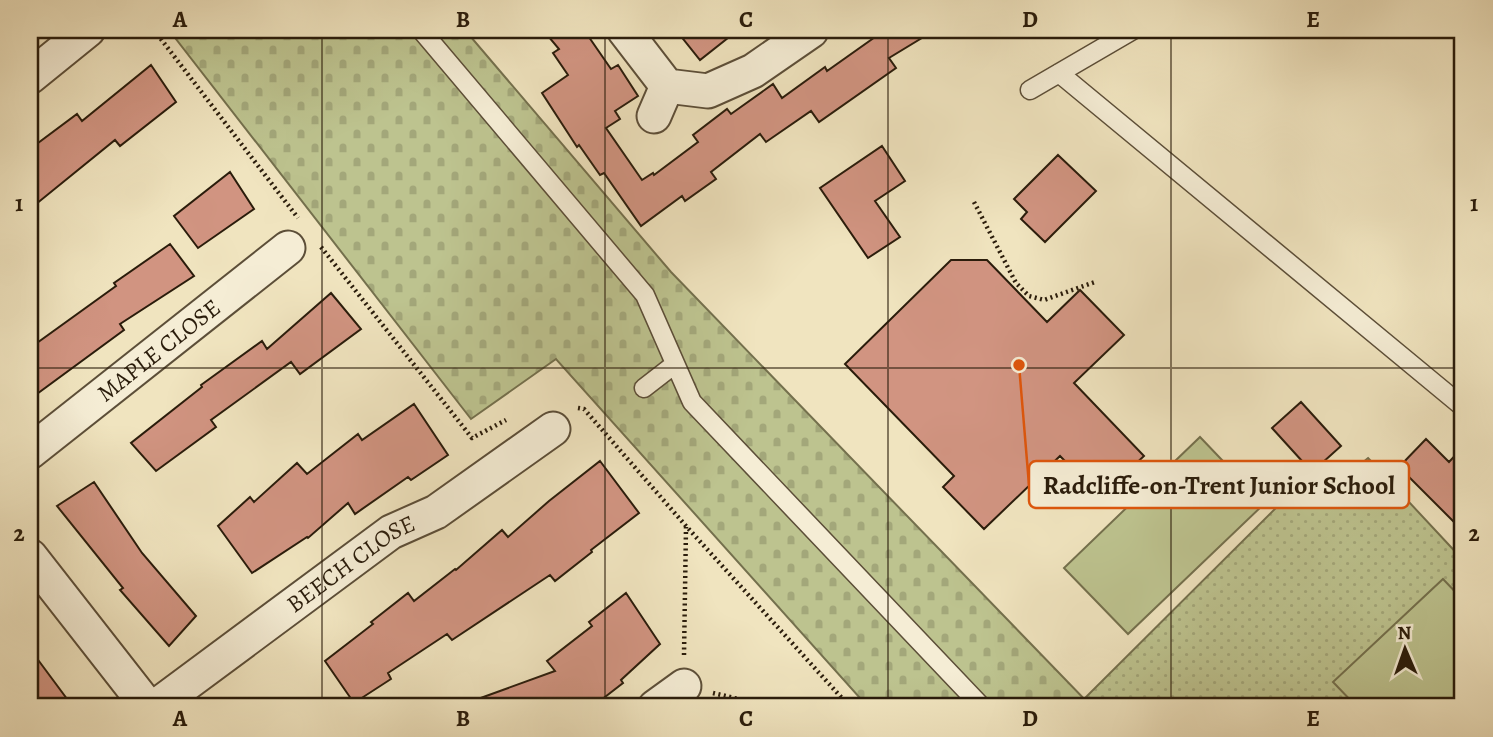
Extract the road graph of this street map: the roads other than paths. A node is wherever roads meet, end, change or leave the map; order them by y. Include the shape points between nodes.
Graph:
1 (88, 30) edge
2 (421, 30) edge
3 (624, 30) edge
4 (1133, 30) edge
5 (811, 31) edge
6 (1059, 73) junction
7 (30, 77) edge
8 (667, 86) junction
9 (1030, 90) dead end
10 (654, 116) dead end
11 (303, 238) road end
12 (675, 364) junction
13 (644, 388) dead end
14 (1463, 407) edge
15 (564, 418) road end
16 (30, 452) edge
17 (30, 556) edge
18 (684, 686) road end
19 (148, 707) edge
20 (155, 707) edge
21 (655, 707) edge
22 (982, 707) edge

1 - 7 street
2 - 12 lane via 645,295
3 - 8 street
4 - 6 lane
5 - 8 street via 753,71 708,91
6 - 9 lane
6 - 14 lane
8 - 10 street
11 - 16 street, MAPLE CLOSE
12 - 13 lane
12 - 22 lane via 692,402
15 - 20 street, BEECH CLOSE via 436,512 391,532
17 - 19 street
18 - 21 street

